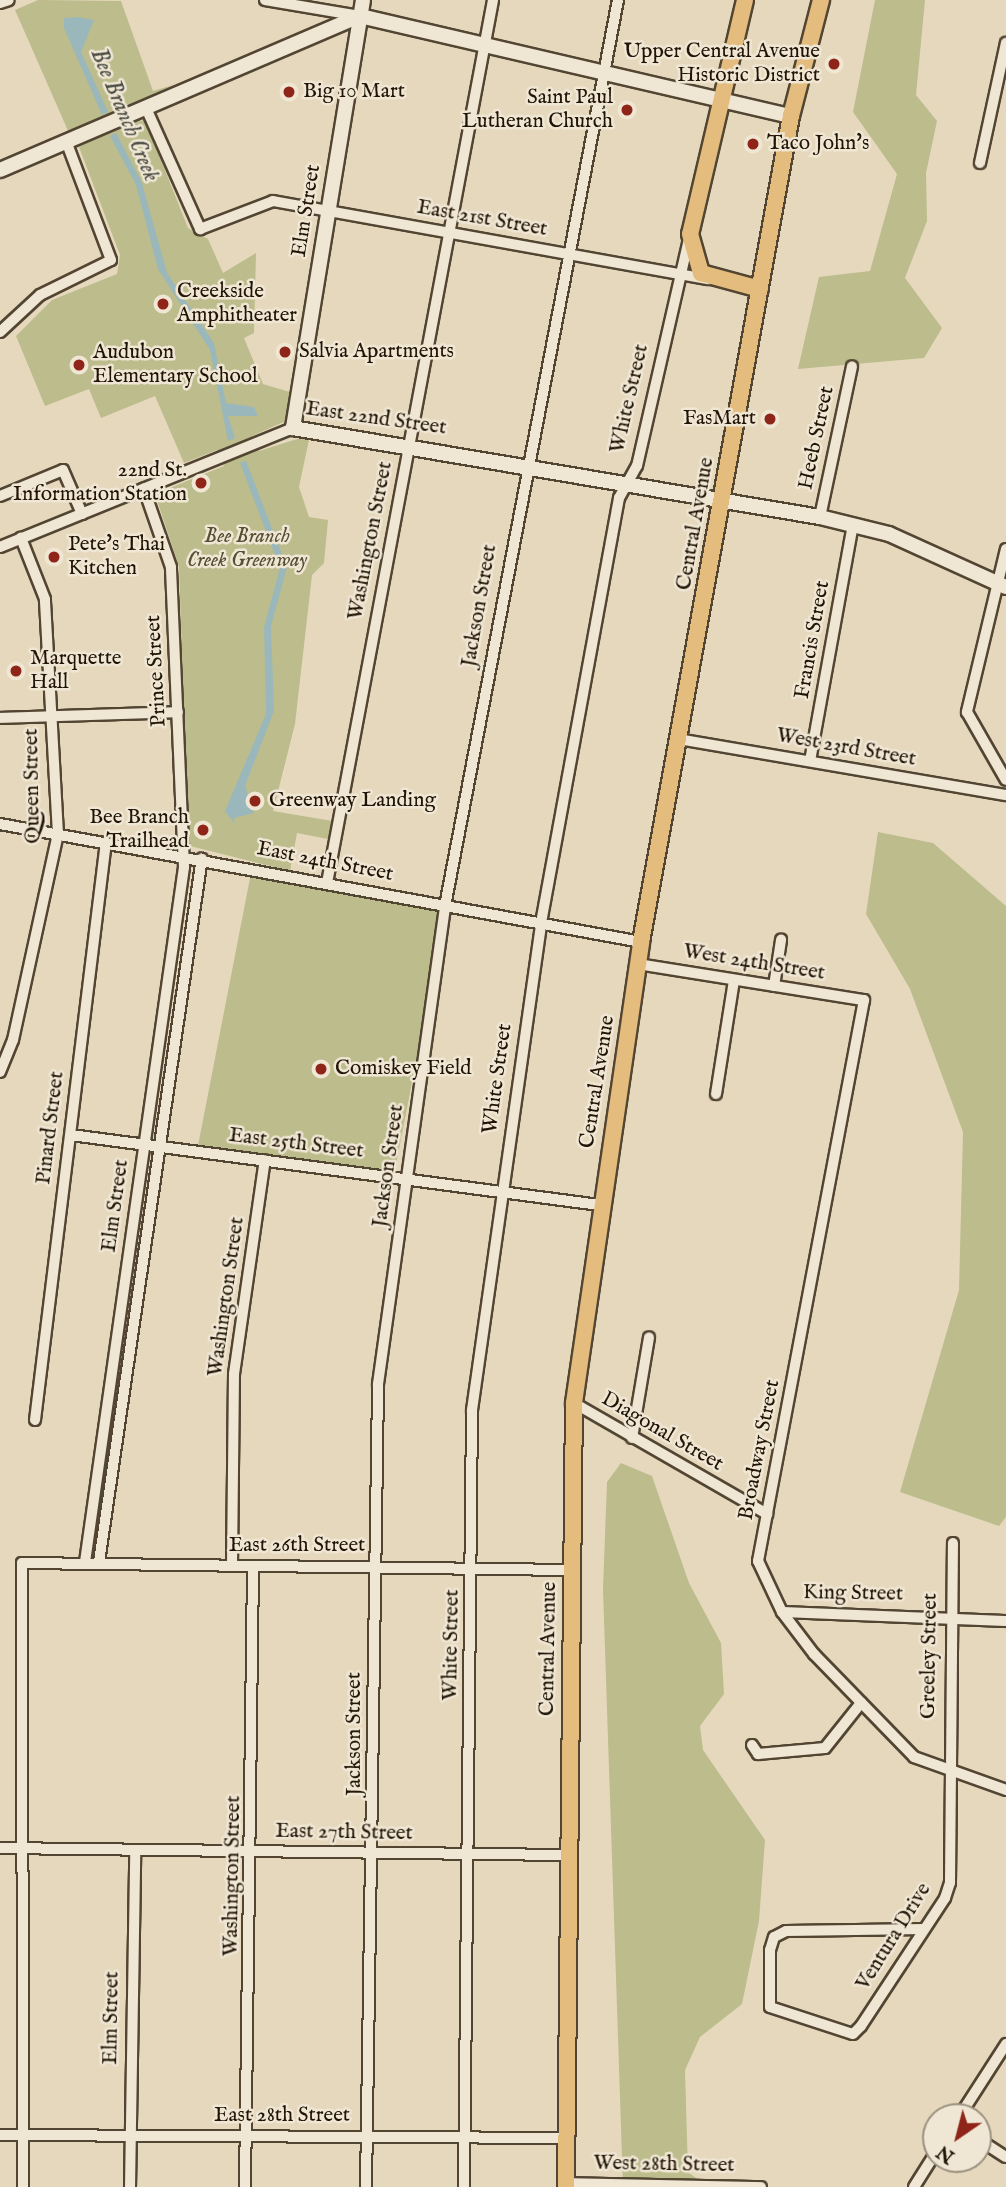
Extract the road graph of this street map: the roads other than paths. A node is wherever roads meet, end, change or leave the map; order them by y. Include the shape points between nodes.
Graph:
1 (9, 0) edge
2 (265, 0) edge
3 (363, 0) edge
4 (493, 0) edge
5 (618, 0) edge
6 (746, 0) edge
7 (818, 0) edge
8 (0, 3) edge
9 (360, 16) junction
10 (1006, 43) edge
11 (484, 44) junction
12 (601, 72) junction
13 (723, 100) junction
14 (146, 108) junction
15 (791, 116) junction
16 (66, 141) junction
17 (980, 163) dead end
18 (0, 170) edge
19 (329, 212) junction
20 (448, 234) junction
21 (690, 234) junction
22 (566, 253) junction
23 (678, 274) junction
24 (711, 278) junction
25 (760, 289) junction
26 (0, 315) edge
27 (3, 330) edge
28 (852, 366) dead end
29 (293, 428) junction
30 (409, 444) junction
31 (526, 465) junction
32 (627, 484) junction
33 (144, 489) junction
34 (0, 496) edge
35 (722, 500) junction
36 (82, 514) junction
37 (820, 517) junction
38 (853, 526) junction
39 (21, 538) junction
40 (0, 547) edge
41 (1006, 549) edge
42 (1003, 586) edge
43 (178, 712) junction
44 (51, 716) junction
45 (0, 718) edge
46 (678, 740) junction
47 (810, 761) junction
48 (1006, 780) edge
49 (1006, 795) edge
50 (0, 824) edge
51 (58, 834) junction
52 (106, 842) junction
53 (185, 856) junction
54 (202, 858) junction
55 (327, 883) junction
56 (445, 906) junction
57 (541, 923) junction
58 (781, 940) dead end
59 (641, 942) junction
60 (638, 964) junction
61 (734, 980) junction
62 (774, 986) junction
63 (864, 1000) joint
64 (0, 1073) edge
65 (716, 1094) dead end
66 (71, 1135) junction
67 (146, 1146) junction
68 (159, 1148) junction
69 (265, 1160) junction
70 (406, 1177) junction
71 (503, 1192) junction
72 (599, 1205) junction
73 (649, 1337) dead end
74 (574, 1404) junction
75 (35, 1420) dead end
76 (632, 1438) junction
77 (767, 1514) junction
78 (953, 1543) dead end
79 (85, 1562) junction
80 (99, 1562) junction
81 (232, 1565) junction
82 (376, 1565) junction
83 (253, 1566) junction
84 (474, 1567) junction
85 (571, 1570) junction
86 (782, 1612) junction
87 (948, 1615) junction
88 (1006, 1621) edge
89 (861, 1703) junction
90 (752, 1745) dead end
91 (949, 1770) junction
92 (1006, 1790) edge
93 (0, 1848) edge
94 (26, 1848) junction
95 (135, 1850) junction
96 (254, 1851) junction
97 (374, 1852) junction
98 (470, 1853) junction
99 (567, 1855) junction
100 (924, 1929) junction
101 (1006, 2044) edge
102 (968, 2103) edge
103 (244, 2134) junction
104 (365, 2134) junction
105 (0, 2135) edge
106 (24, 2135) junction
107 (131, 2135) junction
108 (464, 2135) junction
109 (565, 2138) junction
110 (566, 2185) edge
111 (23, 2187) edge
112 (130, 2187) edge
113 (245, 2187) edge
114 (366, 2187) edge
115 (464, 2187) edge
116 (761, 2187) edge

1 - 8 street
2 - 9 street
3 - 9 street, Elm Street
4 - 11 street, Washington Street
5 - 12 street, Jackson Street
6 - 13 main road, White Street
7 - 15 main road, Central Avenue
9 - 11 street
9 - 14 street
9 - 19 street, Elm Street
10 - 17 street
11 - 12 street
11 - 20 street, Washington Street
12 - 13 street
12 - 22 street, Jackson Street
13 - 15 street
13 - 21 main road, White Street
14 - 16 street
14 - 19 street, East 21st Street via 200,229 273,201
15 - 25 main road, Central Avenue
16 - 18 street
16 - 27 street via 111,260 40,295
19 - 20 street, East 21st Street
19 - 29 street, Elm Street
20 - 22 street, East 21st Street
20 - 30 street, Washington Street
21 - 23 street, White Street
21 - 24 main road via 695,266
22 - 23 street, East 21st Street
22 - 31 street, Jackson Street
23 - 24 street, East 21st Street
23 - 32 street, White Street via 637,466
24 - 25 main road, East 21st Street
25 - 35 main road, Central Avenue
26 - 27 street
28 - 37 street, Heeb Street
29 - 30 street, East 22nd Street
29 - 33 street, East 22nd Street
30 - 31 street, East 22nd Street
30 - 55 street, Washington Street
31 - 32 street, East 22nd Street
31 - 56 street, Jackson Street
32 - 35 street, East 22nd Street
32 - 57 street, White Street
33 - 36 street, East 22nd Street
33 - 43 street, Prince Street via 170,561
34 - 36 street via 63,470
35 - 37 street, East 22nd Street
35 - 46 main road, Central Avenue
36 - 39 street, East 22nd Street
37 - 38 street, East 22nd Street
38 - 42 street, East 22nd Street via 889,534
38 - 47 street, Francis Street
39 - 40 street, East 22nd Street
39 - 44 street, Queen Street via 46,599
41 - 42 street
42 - 48 street via 967,712
43 - 44 street
43 - 53 street, Prince Street
44 - 45 street
44 - 51 street, Queen Street
46 - 47 street, West 23rd Street
46 - 59 main road, Central Avenue
47 - 49 street, West 23rd Street
50 - 51 street, East 24th Street
51 - 52 street, East 24th Street
51 - 64 street, Queen Street via 13,1040
52 - 53 street, East 24th Street
52 - 66 street, Pinard Street
53 - 54 street, East 24th Street
53 - 67 street, Elm Street
54 - 55 street, East 24th Street
54 - 68 street, Elm Street
55 - 56 street, East 24th Street
56 - 57 street, East 24th Street
56 - 70 street, Jackson Street
57 - 59 street, East 24th Street
57 - 71 street, White Street
58 - 62 street
59 - 60 main road, Central Avenue
60 - 61 street, West 24th Street
60 - 72 main road, Central Avenue
61 - 62 street, West 24th Street
61 - 65 street
62 - 63 street, West 24th Street
63 - 77 street, Broadway Street
66 - 67 street, East 25th Street
66 - 75 street, Pinard Street
67 - 68 street, East 25th Street
67 - 79 street, Elm Street
68 - 69 street, East 25th Street
68 - 80 street, Elm Street
69 - 70 street, East 25th Street
69 - 81 street, Washington Street via 234,1374
70 - 71 street, East 25th Street
70 - 82 street, Jackson Street via 378,1384
71 - 72 street, East 25th Street
71 - 84 street, White Street via 472,1410
72 - 74 main road, Central Avenue
73 - 76 street
74 - 76 street, Diagonal Street
74 - 85 main road, Central Avenue
76 - 77 street, Diagonal Street
77 - 86 street, Broadway Street via 758,1561
78 - 87 street, Greeley Street
79 - 80 street, East 26th Street
79 - 94 street, East 26th Street via 22,1563
80 - 81 street, East 26th Street
81 - 83 street, East 26th Street
82 - 83 street, East 26th Street
82 - 84 street, East 26th Street
82 - 97 street, Jackson Street
83 - 96 street, Washington Street
84 - 85 street, East 26th Street
84 - 98 street, White Street
85 - 99 main road, Central Avenue
86 - 87 street, King Street
86 - 89 street, Broadway Street
87 - 88 street, King Street
87 - 91 street, Greeley Street
89 - 90 street via 825,1748 758,1755
89 - 91 street, Broadway Street via 914,1757
91 - 92 street, Broadway Street
91 - 100 street, Ventura Drive via 950,1883
93 - 94 street, East 27th Street
94 - 95 street, East 27th Street
94 - 106 street
95 - 96 street, East 27th Street
95 - 107 street, Elm Street
96 - 97 street, East 27th Street
96 - 103 street, Washington Street
97 - 98 street, East 27th Street
97 - 104 street, Jackson Street
98 - 99 street, East 27th Street
98 - 108 street, White Street
99 - 109 main road, Central Avenue
100 - 100 street, Ventura Drive via 786,1931 774,1937 765,1996 770,2007 853,2034
101 - 102 street
103 - 104 street, East 28th Street
103 - 107 street, East 28th Street
103 - 113 street, Washington Street
104 - 108 street, East 28th Street
104 - 114 street, Jackson Street
105 - 106 street, East 28th Street
106 - 107 street, East 28th Street
106 - 111 street
107 - 112 street, Elm Street
108 - 109 street, East 28th Street
108 - 115 street, White Street
109 - 110 main road, Central Avenue
110 - 116 street, West 28th Street

